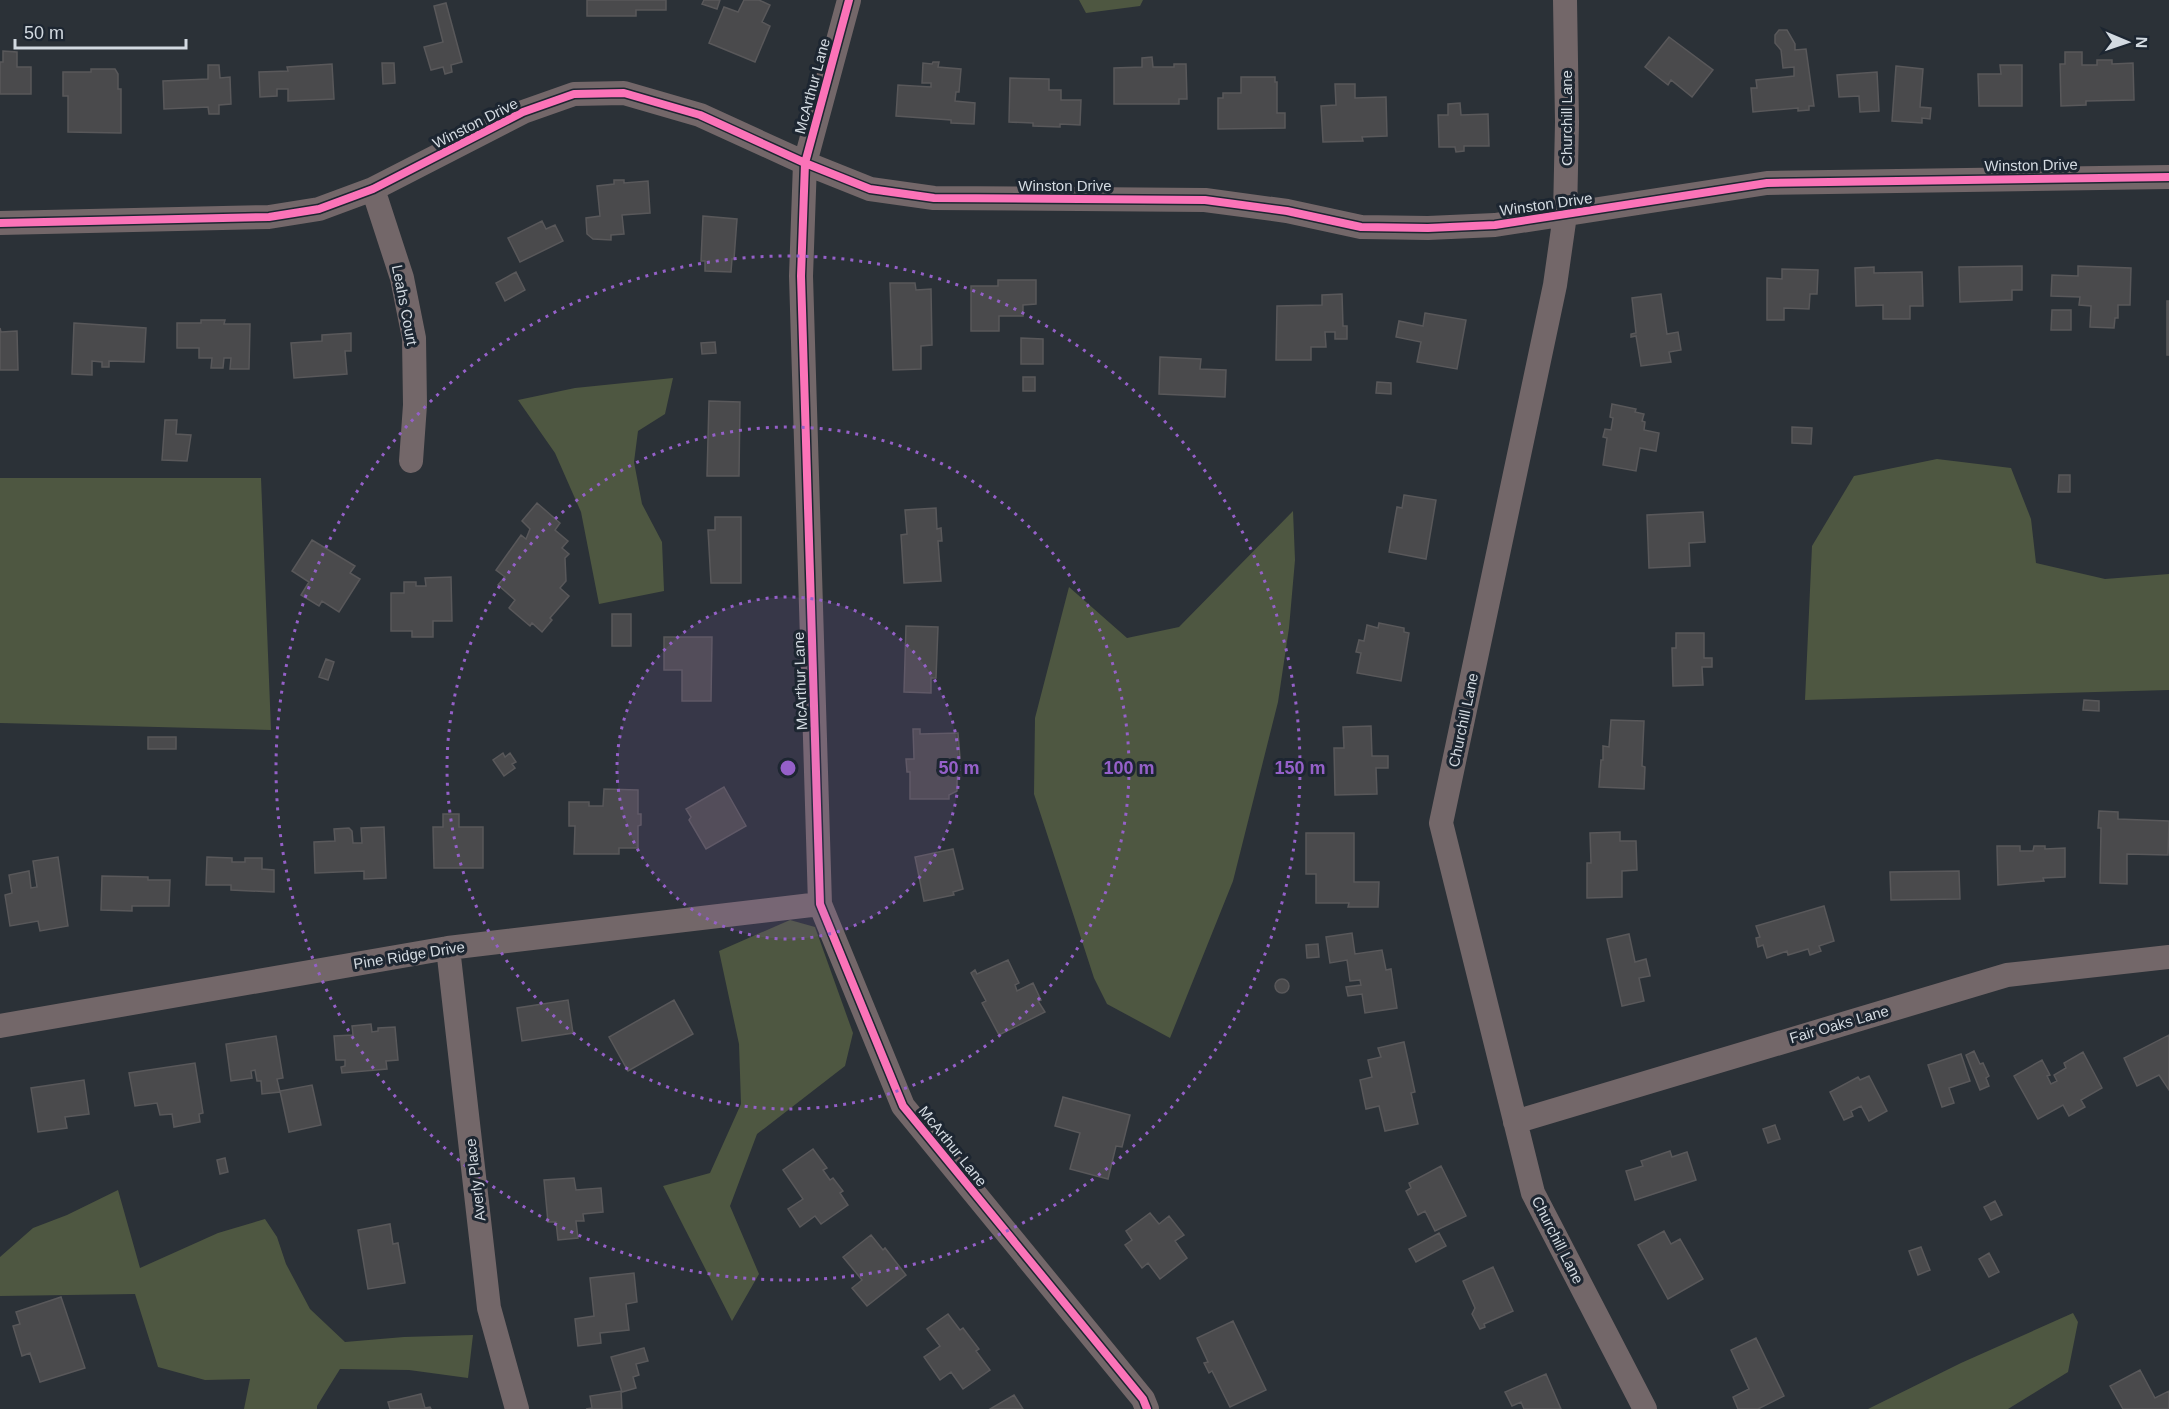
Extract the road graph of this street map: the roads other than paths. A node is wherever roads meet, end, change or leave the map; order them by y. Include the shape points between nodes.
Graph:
1 (849, 0) edge
2 (1565, 0) edge
3 (805, 164) junction
4 (2169, 177) edge
5 (373, 189) junction
6 (1565, 215) junction
7 (0, 223) edge
8 (411, 461) dead end
9 (820, 904) junction
10 (448, 948) junction
11 (2169, 957) edge
12 (0, 1026) edge
13 (1515, 1122) junction
14 (518, 1409) edge
15 (1147, 1409) edge
16 (1645, 1409) edge

1 - 3 street, McArthur Lane
2 - 6 street, Churchill Lane
3 - 5 street, Winston Drive via 700,115 624,93 574,94 523,112
3 - 6 street, Winston Drive via 870,189 934,198 1205,200 1361,227 1495,225
3 - 9 street, McArthur Lane via 801,276
4 - 6 street, Winston Drive via 1767,183
5 - 7 street, Winston Drive via 319,209 269,217
5 - 8 street, Leahs Court via 402,278 414,338
6 - 13 street, Churchill Lane via 1529,417 1441,823
9 - 10 street, Pine Ridge Drive
9 - 15 street, McArthur Lane via 903,1106 1143,1399
10 - 12 street, Pine Ridge Drive
10 - 14 street, Averly Place via 489,1308
11 - 13 street, Fair Oaks Lane via 2007,975
13 - 16 street, Churchill Lane via 1533,1193

